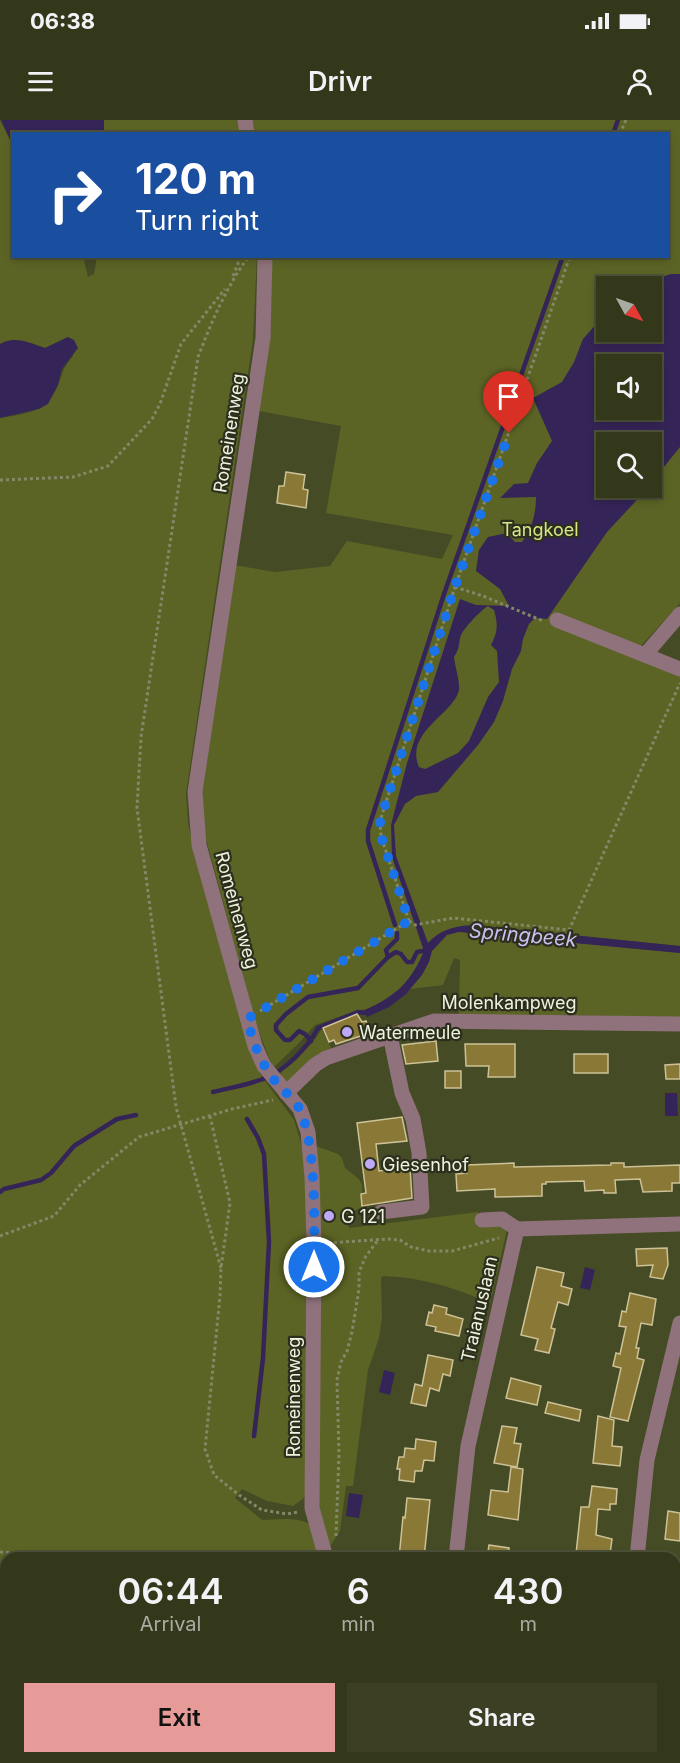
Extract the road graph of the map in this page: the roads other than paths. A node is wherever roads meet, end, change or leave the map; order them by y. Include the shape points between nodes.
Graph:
1 (265, 258) edge
2 (680, 614) edge
3 (558, 620) dead end
4 (645, 655) junction
5 (680, 669) edge
6 (680, 1024) edge
7 (390, 1035) junction
8 (281, 1088) junction
9 (381, 1212) dead end
10 (482, 1220) dead end
11 (680, 1224) edge
12 (517, 1229) junction
13 (680, 1323) edge
14 (324, 1552) edge
15 (457, 1552) edge
16 (638, 1552) edge

1 - 8 street, Romeinenweg via 263,338 195,792 199,845 247,1019 264,1066
2 - 4 street
3 - 4 street
4 - 5 street
6 - 7 street, Molenkampweg via 434,1022
7 - 8 street, Molenkampweg via 326,1058
7 - 9 street via 402,1093 413,1119 422,1207
8 - 14 street, Romeinenweg via 300,1109 308,1132 314,1244 312,1508
10 - 12 street via 502,1219
11 - 12 street
12 - 15 street, Traianuslaan via 468,1446
13 - 16 street via 648,1460

